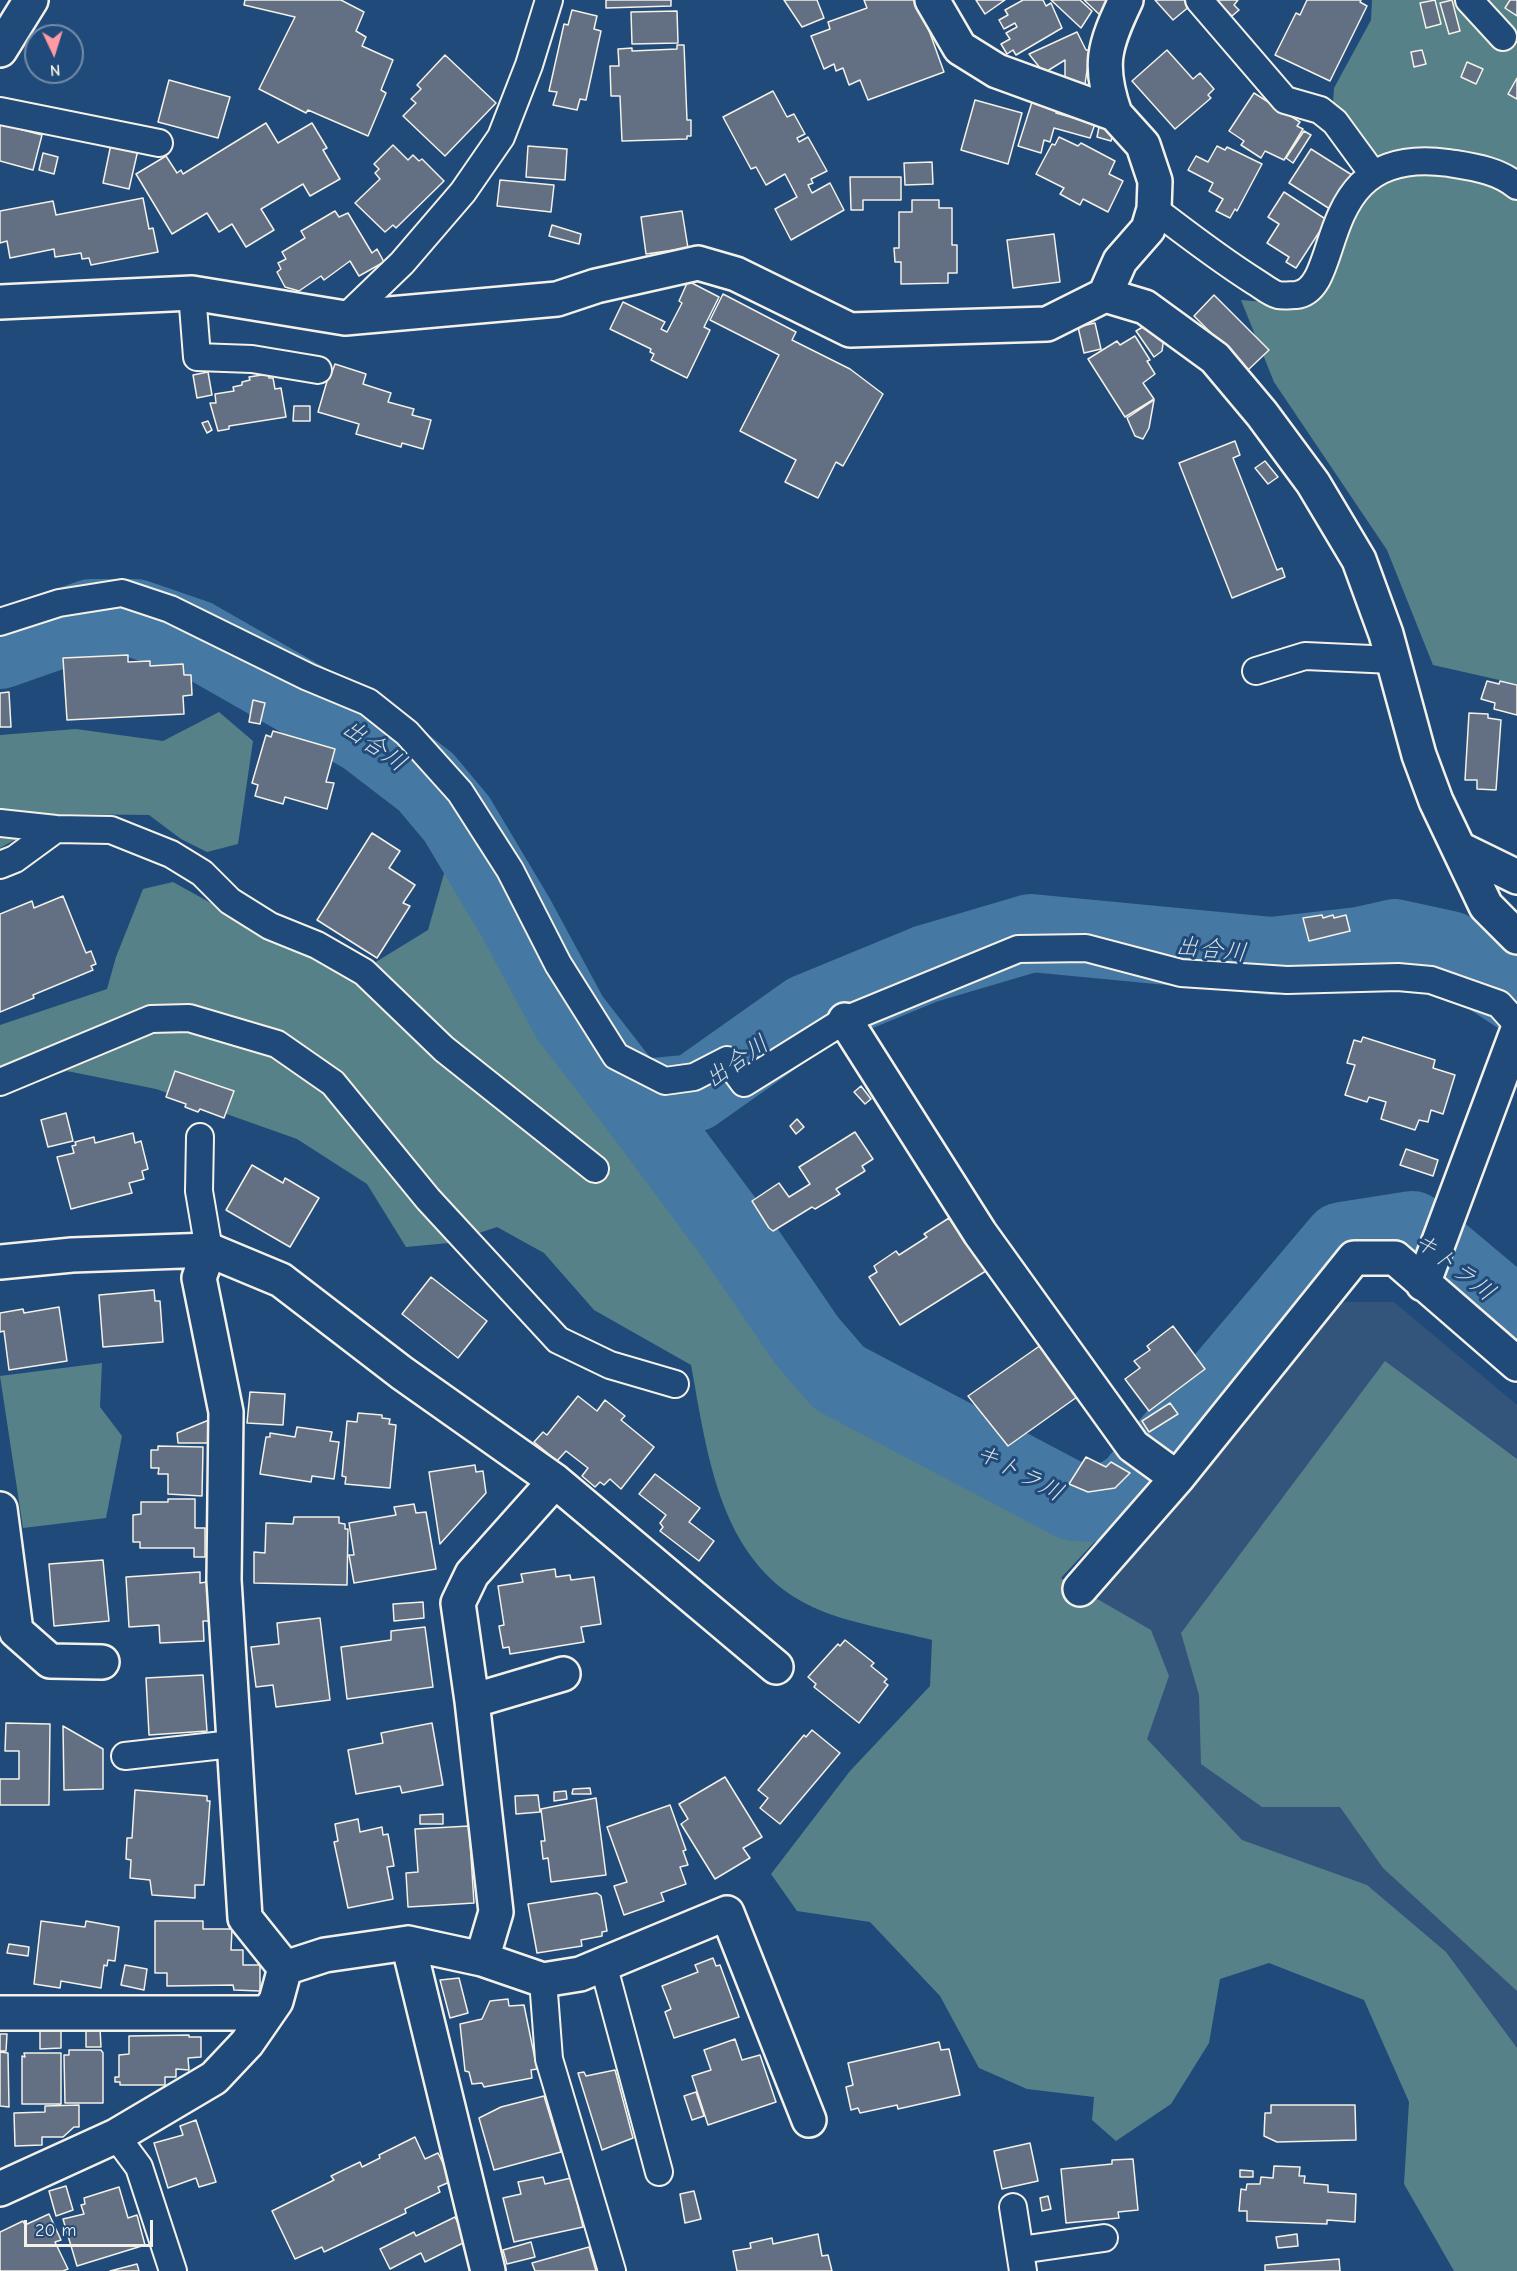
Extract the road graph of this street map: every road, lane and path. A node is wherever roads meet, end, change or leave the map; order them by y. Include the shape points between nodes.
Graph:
1 (31, 0) edge
2 (549, 0) edge
3 (932, 0) edge
4 (1126, 0) edge
5 (1199, 0) edge
6 (1469, 0) edge
7 (1503, 37) dead end
8 (0, 50) edge
9 (0, 111) edge
10 (1115, 114) junction
11 (159, 143) dead end
12 (1373, 174) junction
13 (1517, 186) edge
14 (1154, 209) junction
15 (192, 293) junction
16 (1105, 295) junction
17 (0, 302) edge
18 (345, 318) junction
19 (318, 370) dead end
20 (0, 622) edge
21 (1393, 660) junction
22 (1256, 670) dead end
23 (0, 823) edge
24 (56, 829) junction
25 (1460, 849) junction
26 (0, 865) edge
27 (1517, 877) edge
28 (1517, 937) edge
29 (845, 1020) junction
30 (1517, 1024) edge
31 (1517, 1032) edge
32 (0, 1082) edge
33 (200, 1137) dead end
34 (594, 1169) dead end
35 (209, 1250) junction
36 (0, 1262) edge
37 (1423, 1284) junction
38 (1517, 1364) edge
39 (675, 1384) dead end
40 (1178, 1478) junction
41 (555, 1481) junction
42 (0, 1509) edge
43 (1080, 1589) dead end
44 (102, 1662) dead end
45 (776, 1667) dead end
46 (563, 1674) dead end
47 (472, 1701) junction
48 (232, 1744) junction
49 (125, 1756) dead end
50 (408, 1943) junction
51 (482, 1959) junction
52 (603, 1964) junction
53 (285, 1968) junction
54 (543, 1980) junction
55 (0, 2013) edge
56 (267, 2013) junction
57 (809, 2120) dead end
58 (116, 2136) junction
59 (659, 2172) dead end
60 (0, 2189) edge
61 (1013, 2208) dead end
62 (1104, 2238) dead end
63 (1021, 2261) edge
64 (173, 2271) edge
65 (488, 2271) edge
66 (612, 2271) edge

1 - 8 street
2 - 18 lane via 501,137 463,192 402,263
3 - 10 street via 960,48 997,71
4 - 10 street via 1105,50 1106,86
5 - 12 lane via 1285,100 1320,110 1335,122
6 - 7 lane
9 - 11 lane
10 - 14 street via 1143,145 1155,181
12 - 13 lane via 1402,163 1431,160 1481,168
12 - 14 lane via 1356,189 1340,215 1322,268 1311,287 1299,295 1277,295 1230,266
14 - 16 street via 1148,229 1120,261
15 - 17 street
15 - 18 street
15 - 19 lane via 197,357 252,359
16 - 18 street via 1047,324 850,330 736,274 698,263 557,299
16 - 21 street via 1145,307 1215,358 1262,414 1313,483 1359,560
20 - 29 lane via 59,603 122,592 170,609 368,702 407,734 460,792 510,870 558,964 616,1056 665,1081 694,1077 727,1060 744,1083
21 - 22 lane via 1305,656
21 - 25 street via 1419,755
23 - 24 lane
24 - 26 lane via 15,859
24 - 34 lane via 111,830 171,854 202,873 230,901 270,926 317,945 364,972 444,1049
25 - 27 street
25 - 28 street via 1486,906
29 - 30 lane via 1018,949 1086,948 1181,973 1287,980 1431,980 1499,1004
29 - 40 street via 980,1233 1133,1446
31 - 37 street
32 - 39 lane via 152,1019 189,1018 277,1044 333,1083 428,1199 558,1340 610,1365
33 - 35 lane via 199,1191
35 - 36 street
35 - 41 street via 281,1280 402,1373
35 - 48 street via 199,1278 226,1412 225,1580
37 - 38 street
37 - 40 street via 1395,1258 1354,1258
40 - 43 street
41 - 45 street
41 - 47 street via 472,1574 458,1603
42 - 44 street via 16,1631 50,1661
46 - 47 street
47 - 51 street via 496,1912
48 - 49 lane
48 - 53 street via 245,1918
50 - 51 street
50 - 53 street via 325,1955
50 - 65 street
51 - 54 street
52 - 54 street via 580,1974
52 - 57 street via 727,1913
52 - 59 lane
53 - 56 street via 276,2001
54 - 66 lane via 549,2059
55 - 56 street
56 - 58 street via 248,2043 214,2078
58 - 60 street
58 - 64 lane via 139,2167
61 - 63 lane
62 - 63 lane

